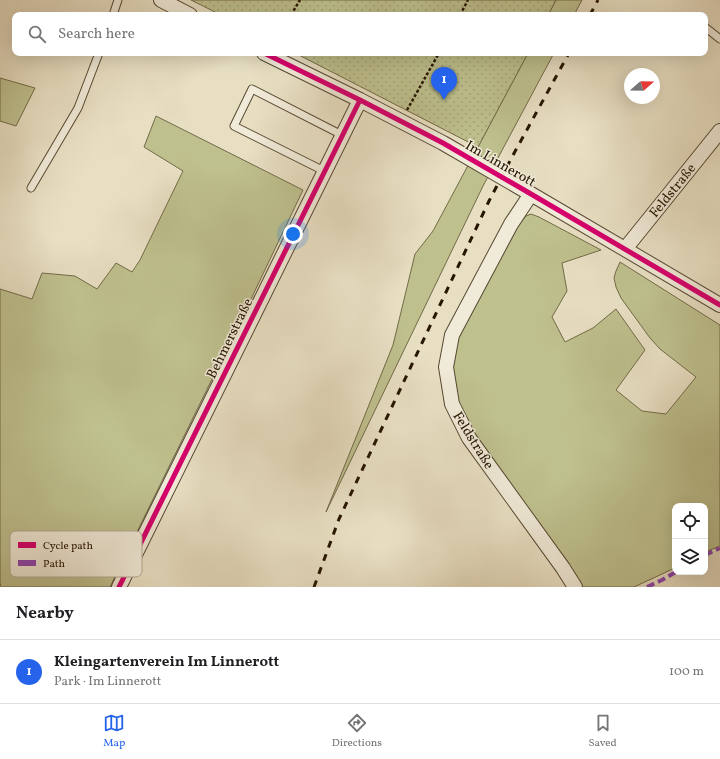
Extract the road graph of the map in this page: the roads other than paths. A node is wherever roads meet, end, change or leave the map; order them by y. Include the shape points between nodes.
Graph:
1 (118, 0) edge
2 (161, 0) edge
3 (114, 12) edge
4 (184, 12) edge
5 (708, 29) edge
6 (720, 39) edge
7 (98, 56) edge
8 (270, 56) edge
9 (360, 100) junction
10 (720, 131) edge
11 (342, 135) junction
12 (324, 172) junction
13 (31, 188) dead end
14 (531, 194) junction
15 (624, 249) junction
16 (720, 306) edge
17 (142, 541) edge
18 (124, 577) edge
19 (119, 587) edge
20 (575, 587) edge

1 - 3 lane
2 - 4 street
5 - 6 lane
7 - 13 lane via 78,108
8 - 9 street, Im Linnerott
9 - 11 street, Behmerstraße
9 - 14 street, Im Linnerott via 443,143
10 - 15 street, Feldstraße
11 - 12 street, Behmerstraße
11 - 12 lane via 252,89 234,126
12 - 17 street, Behmerstraße
14 - 15 street, Im Linnerott
14 - 20 street, Feldstraße via 511,224 452,335 446,367 452,404 469,438
15 - 16 street, Im Linnerott
18 - 19 street, Behmerstraße

